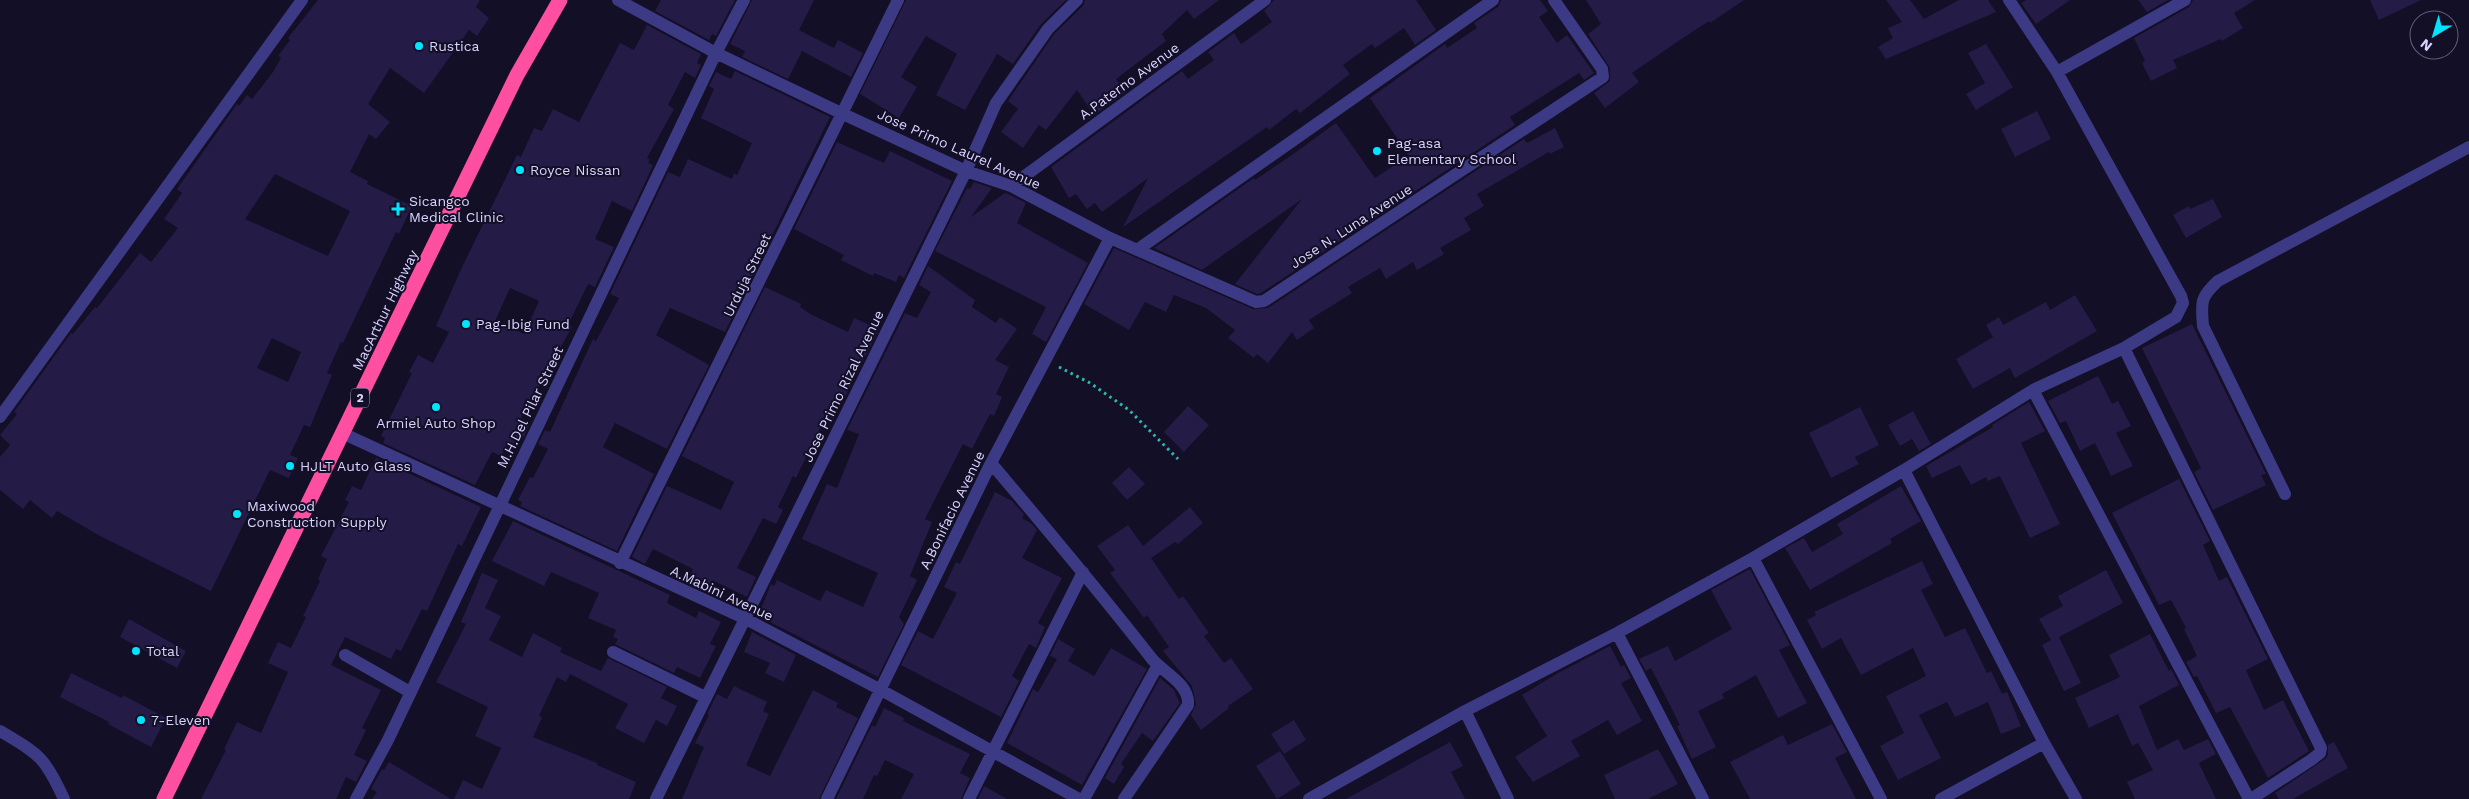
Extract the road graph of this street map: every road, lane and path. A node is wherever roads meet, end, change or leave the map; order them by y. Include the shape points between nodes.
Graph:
1 (302, 0) edge
2 (560, 0) edge
3 (618, 0) edge
4 (744, 0) edge
5 (898, 0) edge
6 (1076, 0) edge
7 (1265, 0) edge
8 (1493, 0) edge
9 (1554, 0) edge
10 (2009, 0) edge
11 (2185, 0) edge
12 (716, 53) junction
13 (2057, 72) junction
14 (843, 114) junction
15 (2469, 147) edge
16 (966, 171) junction
17 (1011, 186) junction
18 (1110, 238) junction
19 (1138, 250) junction
20 (1264, 301) joint
21 (2124, 348) junction
22 (1046, 360) junction
23 (2033, 390) junction
24 (0, 417) edge
25 (342, 433) junction
26 (1178, 459) dead end
27 (991, 463) junction
28 (1904, 470) junction
29 (2285, 494) dead end
30 (499, 506) junction
31 (1752, 558) junction
32 (620, 563) junction
33 (1083, 572) junction
34 (744, 618) junction
35 (1617, 633) junction
36 (613, 652) dead end
37 (345, 655) dead end
38 (1158, 666) junction
39 (881, 690) junction
40 (410, 692) junction
41 (706, 697) junction
42 (1465, 711) junction
43 (0, 731) edge
44 (2044, 743) junction
45 (992, 753) junction
46 (1312, 798) edge
47 (64, 799) edge
48 (164, 799) edge
49 (356, 799) edge
50 (656, 799) edge
51 (827, 799) edge
52 (969, 799) edge
53 (1079, 799) edge
54 (1084, 799) edge
55 (1124, 799) edge
56 (1508, 799) edge
57 (1703, 799) edge
58 (1882, 799) edge
59 (1941, 799) edge
60 (2076, 799) edge
61 (2250, 799) edge

1 - 24 street
2 - 25 highway, MacArthur Highway / 2 via 517,75
3 - 12 street, Jose Primo Laurel Avenue
4 - 12 street, M.H.Del Pilar Street
5 - 14 street, Urduja Street
6 - 16 street, Jose Primo Rizal Avenue via 1048,29 996,103
7 - 17 street, A.Paterno Avenue
8 - 19 street
9 - 20 street, Jose N. Luna Avenue via 1602,69 1603,77
10 - 13 street
11 - 13 street
12 - 14 street, Jose Primo Laurel Avenue
12 - 30 street, M.H.Del Pilar Street
13 - 21 street via 2183,303 2176,317
14 - 16 street, Jose Primo Laurel Avenue
14 - 32 street, Urduja Street
15 - 29 street via 2218,281 2206,292 2201,305 2203,326
16 - 17 street, Jose Primo Laurel Avenue
16 - 34 street, Jose Primo Rizal Avenue
17 - 18 street, Jose Primo Laurel Avenue
18 - 19 street, Jose Primo Laurel Avenue
18 - 22 street, A.Bonifacio Avenue
19 - 20 street, Jose Primo Laurel Avenue via 1256,302
21 - 23 street
21 - 61 street via 2321,748 2311,760
22 - 26 path via 1090,383 1129,410
22 - 27 street, A.Bonifacio Avenue
23 - 28 street
23 - 61 street
25 - 30 street, A.Mabini Avenue
25 - 48 highway, MacArthur Highway / 2
27 - 33 street
27 - 39 street, A.Bonifacio Avenue
28 - 31 street
28 - 44 street
30 - 32 street, A.Mabini Avenue
30 - 40 street, M.H.Del Pilar Street
31 - 35 street
31 - 58 street
32 - 34 street, A.Mabini Avenue
33 - 38 street
33 - 45 street
34 - 39 street, A.Mabini Avenue
34 - 41 street, Jose Primo Rizal Avenue
35 - 42 street
35 - 57 street
36 - 41 street
37 - 40 street
38 - 54 street
38 - 55 street via 1185,690 1188,705
39 - 45 street, A.Mabini Avenue
39 - 51 street, A.Bonifacio Avenue
40 - 49 street, M.H.Del Pilar Street
41 - 50 street, Jose Primo Rizal Avenue
42 - 46 street
42 - 56 street
43 - 47 street via 44,760
44 - 59 street
44 - 60 street
45 - 52 street
45 - 53 street, A.Mabini Avenue

